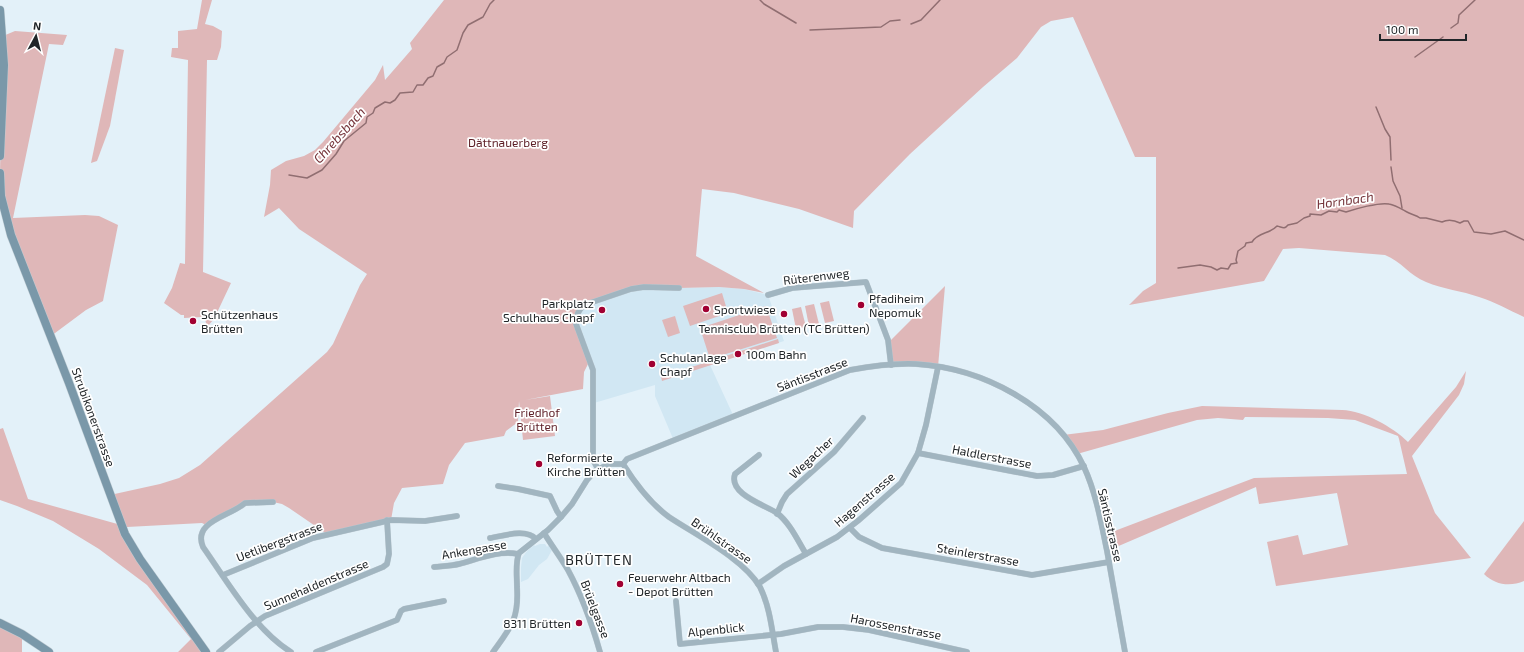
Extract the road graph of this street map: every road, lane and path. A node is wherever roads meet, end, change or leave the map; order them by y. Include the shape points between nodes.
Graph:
1 (0, 10) edge
2 (0, 156) edge
3 (0, 173) edge
4 (679, 288) dead end
5 (768, 296) dead end
6 (891, 364) junction
7 (938, 367) junction
8 (863, 418) dead end
9 (918, 453) junction
10 (759, 455) dead end
11 (623, 464) junction
12 (1084, 466) junction
13 (598, 469) junction
14 (498, 486) dead end
15 (273, 502) dead end
16 (777, 514) junction
17 (457, 516) dead end
18 (561, 517) junction
19 (389, 520) junction
20 (850, 528) junction
21 (544, 533) junction
22 (490, 538) dead end
23 (536, 539) junction
24 (518, 554) junction
25 (806, 554) junction
26 (1109, 562) junction
27 (434, 567) dead end
28 (223, 575) junction
29 (758, 584) junction
30 (444, 601) dead end
31 (676, 601) dead end
32 (257, 621) junction
33 (0, 624) edge
34 (773, 635) junction
35 (49, 652) edge
36 (206, 652) edge
37 (219, 652) edge
38 (291, 652) edge
39 (316, 652) edge
40 (493, 652) edge
41 (600, 652) edge
42 (776, 652) edge
43 (967, 652) edge
44 (1125, 652) edge

1 - 2 street via 4,65
3 - 36 street, Strubikonerstrasse via 2,196 11,235 125,534
4 - 13 street via 631,289 584,305 578,310 576,324 593,370 593,454
5 - 6 street, Rüterenweg via 797,287 866,282 888,340
6 - 7 street, Säntisstrasse
6 - 11 street, Säntisstrasse via 850,370 627,459
7 - 9 street, Hagenstrasse
7 - 12 street, Säntisstrasse via 979,378 1006,389 1023,400 1042,413 1063,435
8 - 16 street, Wegacher via 834,452 787,494
9 - 12 street, Haldlerstrasse via 1022,475 1053,476
9 - 20 street, Hagenstrasse via 902,483
10 - 16 street via 735,474 734,483 748,498
11 - 13 street, Säntisstrasse via 612,463
11 - 29 street, Brühlstrasse via 655,505 744,567
12 - 26 street, Säntisstrasse via 1098,508
13 - 18 street
14 - 18 street via 550,496
15 - 28 street via 245,502 239,508 206,525 200,541
16 - 25 street via 793,532
17 - 19 street, Uetlibergstrasse via 425,521
18 - 21 street
19 - 28 street, Uetlibergstrasse via 313,538
19 - 32 street, Sunnehaldenstrasse via 387,564
20 - 25 street, Hagenstrasse
20 - 26 street, Steinlerstrasse via 859,537 882,548 1032,575
21 - 23 street
21 - 41 street, Brüelgasse via 574,583 591,620
22 - 23 street via 525,533 533,535
23 - 24 street
24 - 27 street, Ankengasse via 478,557 458,564
24 - 40 street via 516,614 510,629
25 - 29 street, Hagenstrasse
26 - 44 street, Säntisstrasse
28 - 32 street
29 - 34 street, Brühlstrasse via 768,609
30 - 39 street via 404,609 397,620
31 - 34 street, Alpenblick via 680,644
32 - 37 street, Sunnehaldenstrasse
32 - 38 street
33 - 35 street via 22,634
34 - 42 street, Brühlstrasse
34 - 43 street, Harossenstrasse via 818,628 850,627

